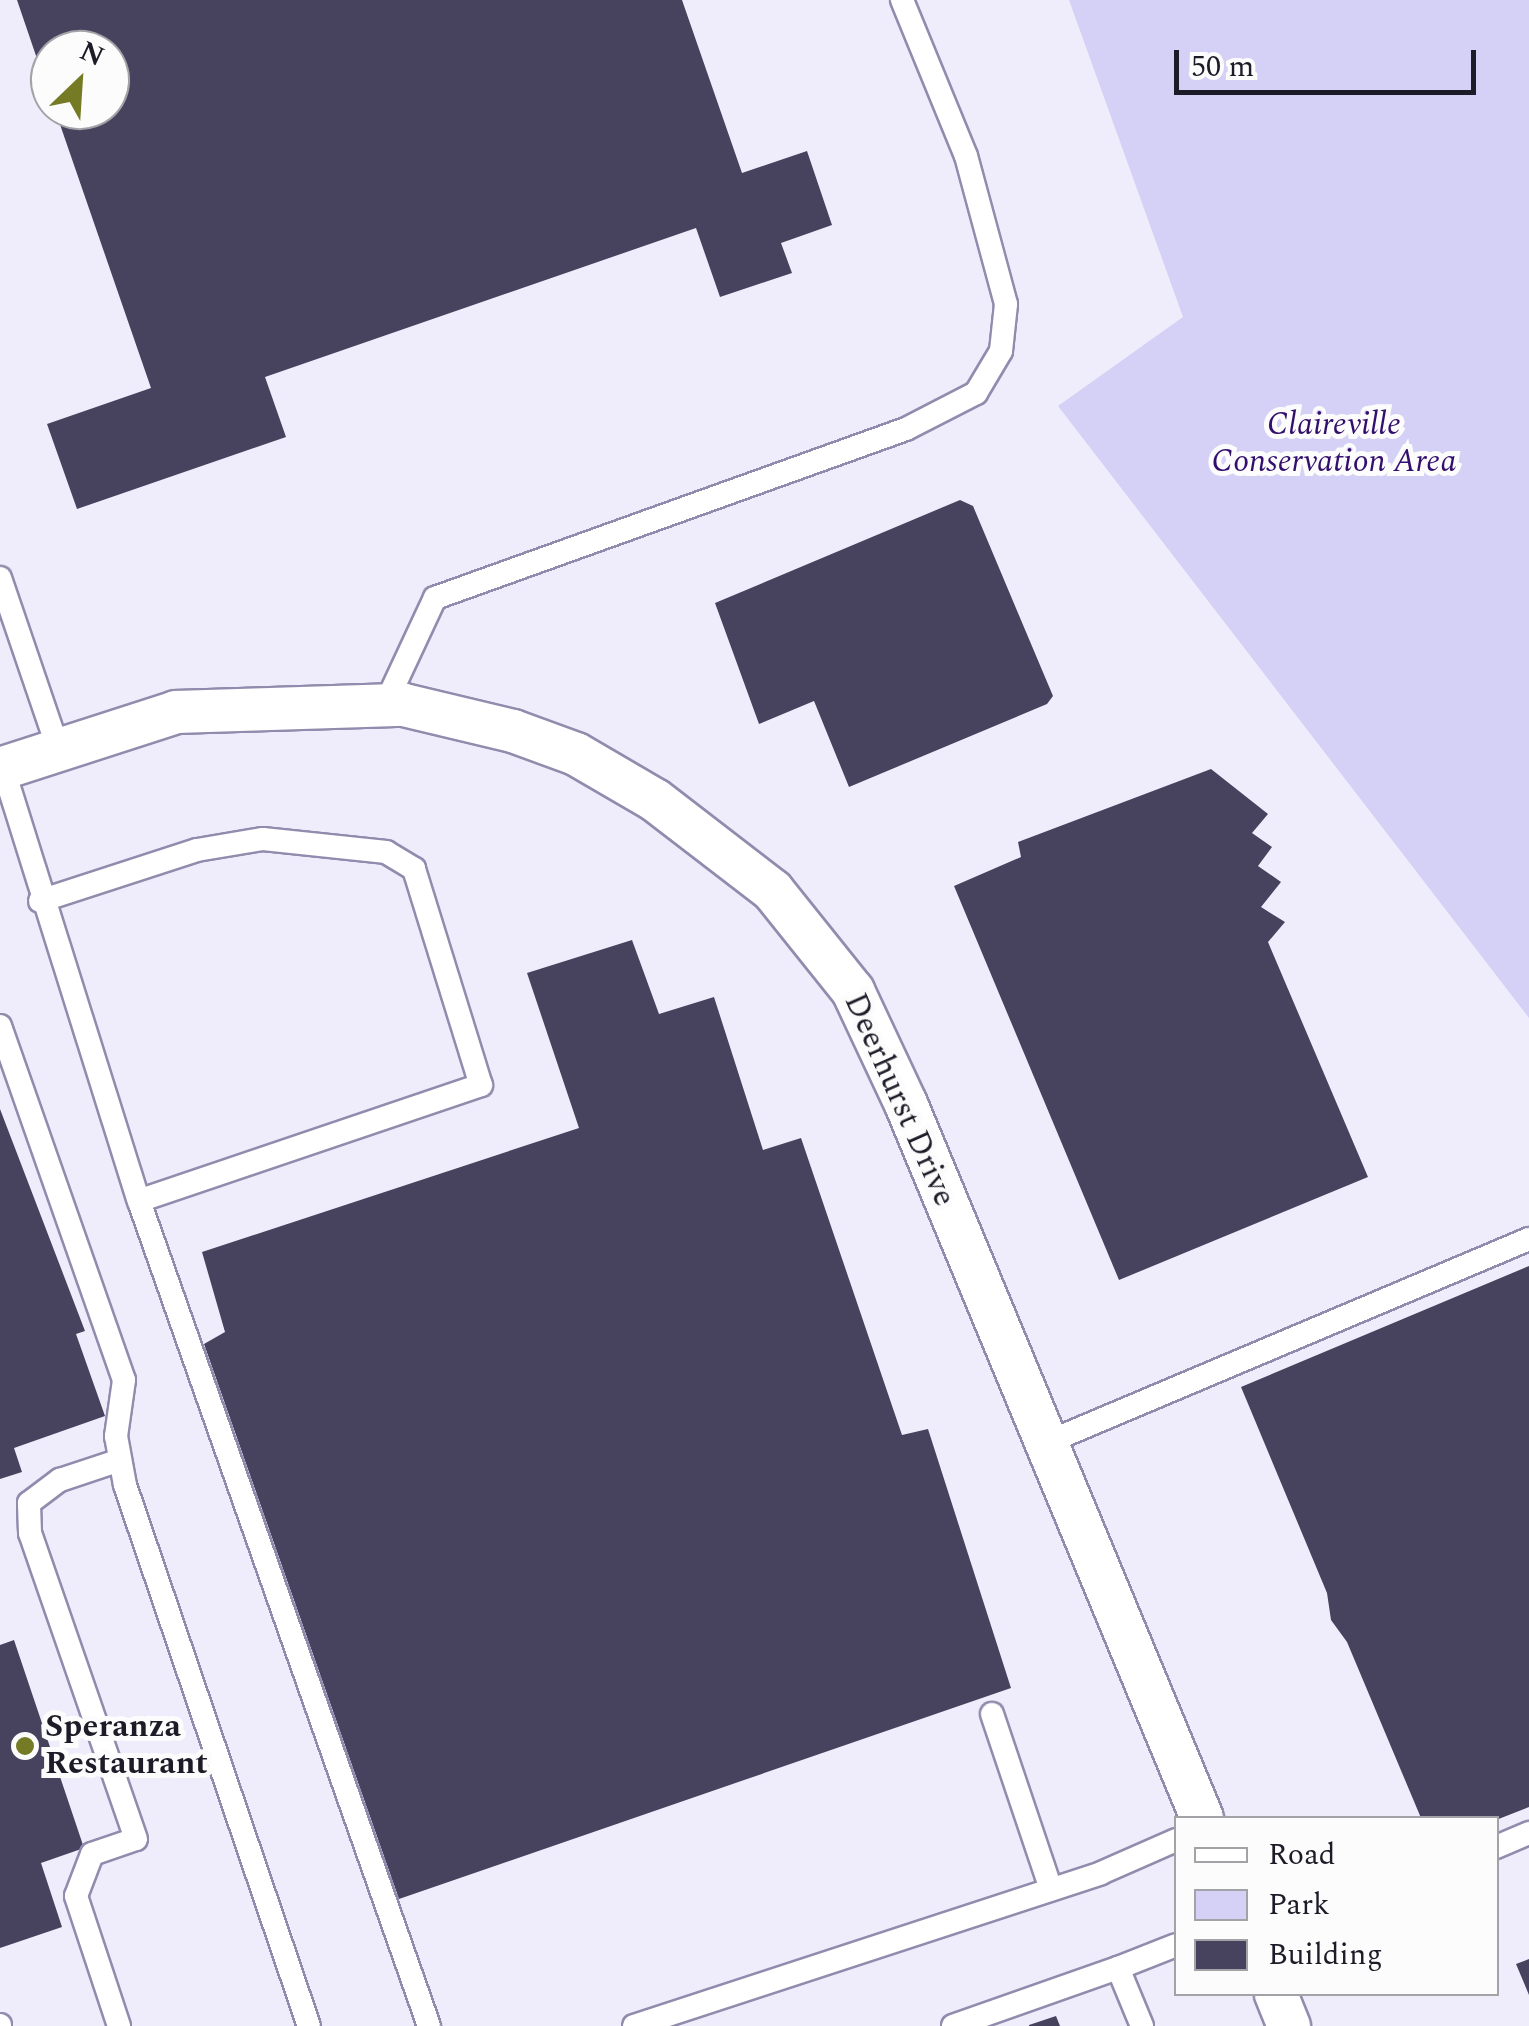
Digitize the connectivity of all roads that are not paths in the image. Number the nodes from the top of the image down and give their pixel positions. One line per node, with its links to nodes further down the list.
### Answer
1 (902, 0): 3 (lane)
2 (0, 578): 4 (lane)
3 (385, 705): 4 (street, Deerhurst Drive); 10 (street, Deerhurst Drive)
4 (58, 748): 5 (street, Deerhurst Drive)
5 (2, 768): 6 (lane)
6 (40, 901): 8 (lane); 8 (lane)
7 (0, 1026): 11 (lane)
8 (138, 1201): 23 (lane)
9 (1529, 1239): 10 (lane)
10 (1046, 1443): 13 (street, Deerhurst Drive)
11 (120, 1460): 21 (lane); 22 (lane)
12 (992, 1714): 17 (lane)
13 (1201, 1816)
14 (1529, 1833): 16 (lane)
15 (1174, 1841): 17 (lane)
16 (1499, 1846)
17 (1051, 1889): 24 (lane)
18 (1174, 1947): 19 (lane)
19 (1118, 1968): 25 (lane); 26 (lane)
20 (1277, 1996): 27 (street)
21 (119, 2026)
22 (309, 2026)
23 (429, 2026)
24 (634, 2026)
25 (953, 2026)
26 (1142, 2026)
27 (1289, 2026)

